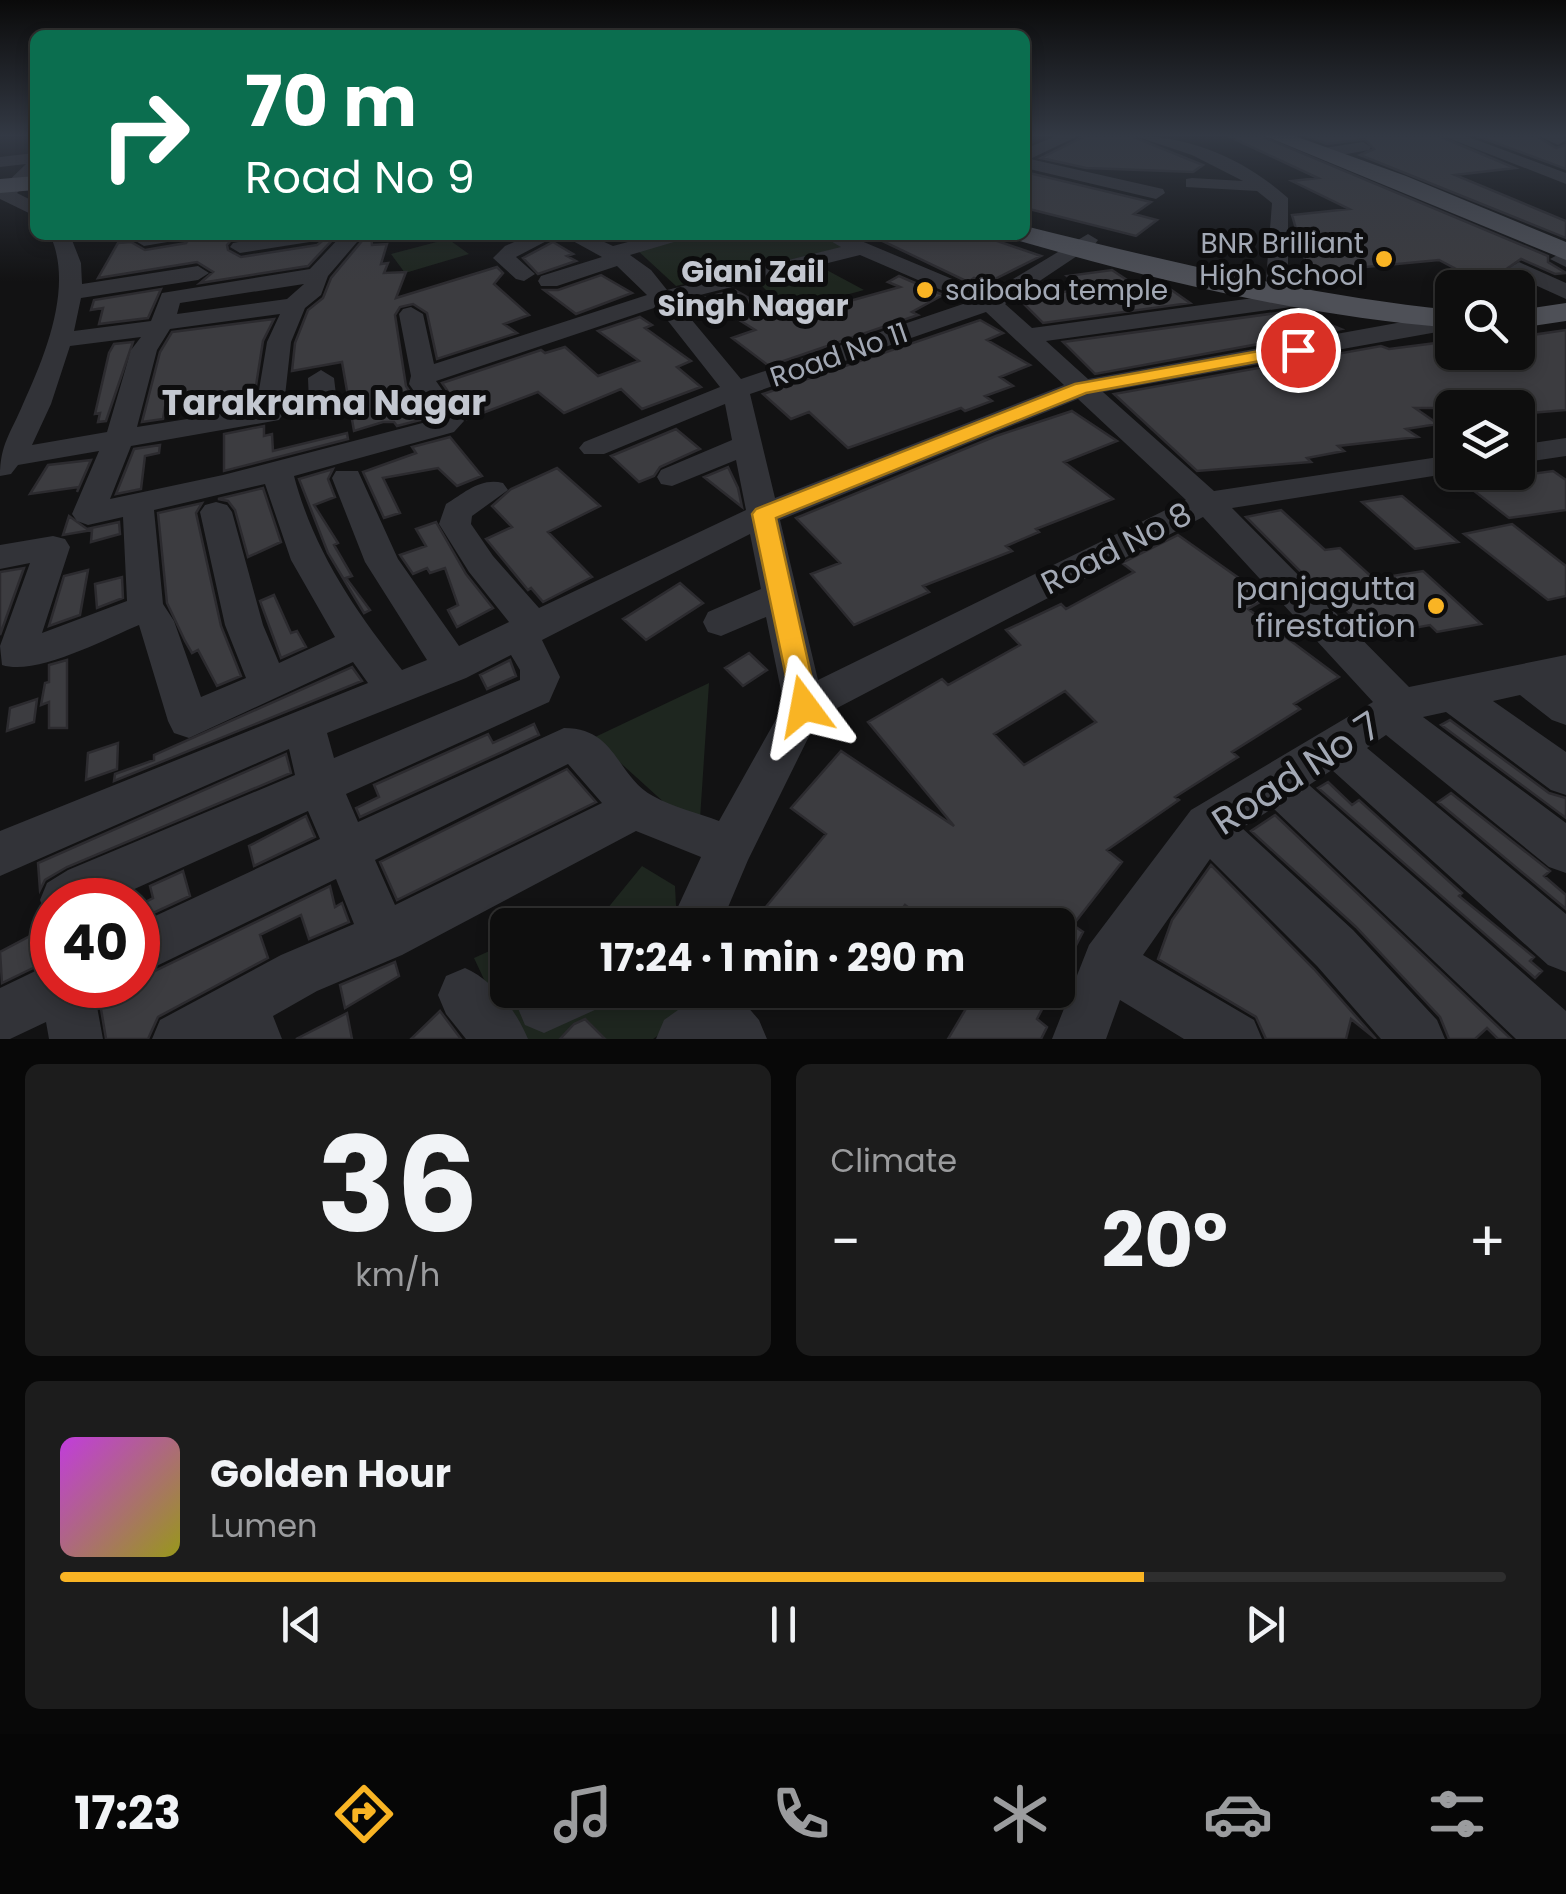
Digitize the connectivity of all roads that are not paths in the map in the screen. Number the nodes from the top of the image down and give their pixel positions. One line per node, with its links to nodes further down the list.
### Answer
1 (1068, 184): 7 (street)
2 (1117, 184): 8 (street)
3 (1219, 184): 6 (street)
4 (1259, 184): 6 (street)
5 (1387, 184): 23 (main road)
6 (1268, 189): 30 (street)
7 (1054, 192)
8 (1156, 193)
9 (1030, 224): 18 (main road)
10 (1030, 235): 18 (main road)
11 (61, 240): 28 (street)
12 (284, 240): 19 (street)
13 (536, 240): 24 (street)
14 (582, 240): 22 (street)
15 (662, 240): 22 (street)
16 (842, 240): 20 (street)
17 (344, 244): 25 (street); 29 (street)
18 (1083, 244): 30 (main road); 32 (street, Road No 11)
19 (240, 247)
20 (862, 248): 31 (street); 32 (street)
21 (215, 251): 28 (street)
22 (616, 256): 27 (street); 31 (street)
23 (1563, 273): 26 (main road)
24 (524, 274)
25 (317, 275): 29 (street); 33 (street)
26 (1535, 279)
27 (549, 281)
28 (70, 282): 29 (street); 41 (street)
29 (173, 288): 38 (street)
30 (1288, 290): 34 (main road); 40 (street)
31 (661, 298): 42 (street); 44 (street)
32 (990, 303): 40 (street); 44 (street, Road No 11)
33 (294, 305): 38 (street); 45 (street)
34 (1435, 311)
35 (1566, 312): 37 (main road)
36 (411, 314): 42 (street)
37 (1535, 317)
38 (160, 325): 41 (street); 45 (street)
39 (1435, 325): 43 (street)
40 (1028, 336): 43 (street)
41 (58, 340): 50 (street)
42 (424, 376): 52 (street)
43 (1081, 388): 56 (street); 59 (street)
44 (736, 390): 46 (street); 48 (street, Road No 11)
45 (120, 437): 50 (street); 57 (street)
46 (749, 443): 53 (street); 59 (street)
47 (1566, 447): 49 (street)
48 (594, 448)
49 (1535, 452)
50 (6, 462)
51 (1435, 467): 56 (street, Road No 8)
52 (278, 470): 57 (street); 65 (street)
53 (672, 477)
54 (347, 478): 66 (street)
55 (492, 490): 64 (street)
56 (1207, 502): 71 (street, Road No 8); 73 (street)
57 (138, 504): 62 (street)
58 (216, 512): 68 (street)
59 (764, 514): 61 (street); 64 (street)
60 (0, 557): 62 (street)
61 (778, 596): 63 (street); 71 (street)
62 (145, 608): 68 (street)
63 (721, 622)
64 (527, 632): 66 (street); 77 (street)
65 (359, 642): 68 (street); 69 (street)
66 (452, 667): 69 (street)
67 (1546, 674): 70 (street, Road No 7); 72 (street)
68 (269, 684)
69 (394, 688): 74 (street)
70 (1452, 694): 73 (street, Road No 7); 76 (street)
71 (804, 706): 81 (street)
72 (1566, 708)
73 (1395, 709): 75 (street, Road No 7); 83 (street)
74 (304, 724): 77 (street); 84 (street)
75 (1334, 746): 78 (street, Road No 7); 89 (street)
76 (1566, 776)
77 (319, 783): 82 (street); 85 (street)
78 (1276, 783): 80 (street, Road No 7); 101 (street)
79 (634, 809): 81 (street); 82 (street); 87 (street)
80 (1206, 825): 90 (street, Road No 7); 100 (street)
81 (730, 847): 86 (street)
82 (350, 851): 87 (street); 88 (street)
83 (1566, 852)
84 (0, 854)
85 (103, 878)
86 (702, 908)
87 (384, 937): 96 (street)
88 (160, 940)
89 (1566, 948)
90 (1107, 963): 98 (street, Road No 7); 99 (street)
91 (465, 996): 97 (street)
92 (30, 1002): 94 (street)
93 (70, 1008): 95 (street)
94 (0, 1016)
95 (76, 1039)
96 (178, 1039)
97 (501, 1039)
98 (1079, 1039)
99 (1235, 1039)
100 (1418, 1039)
101 (1556, 1039)

